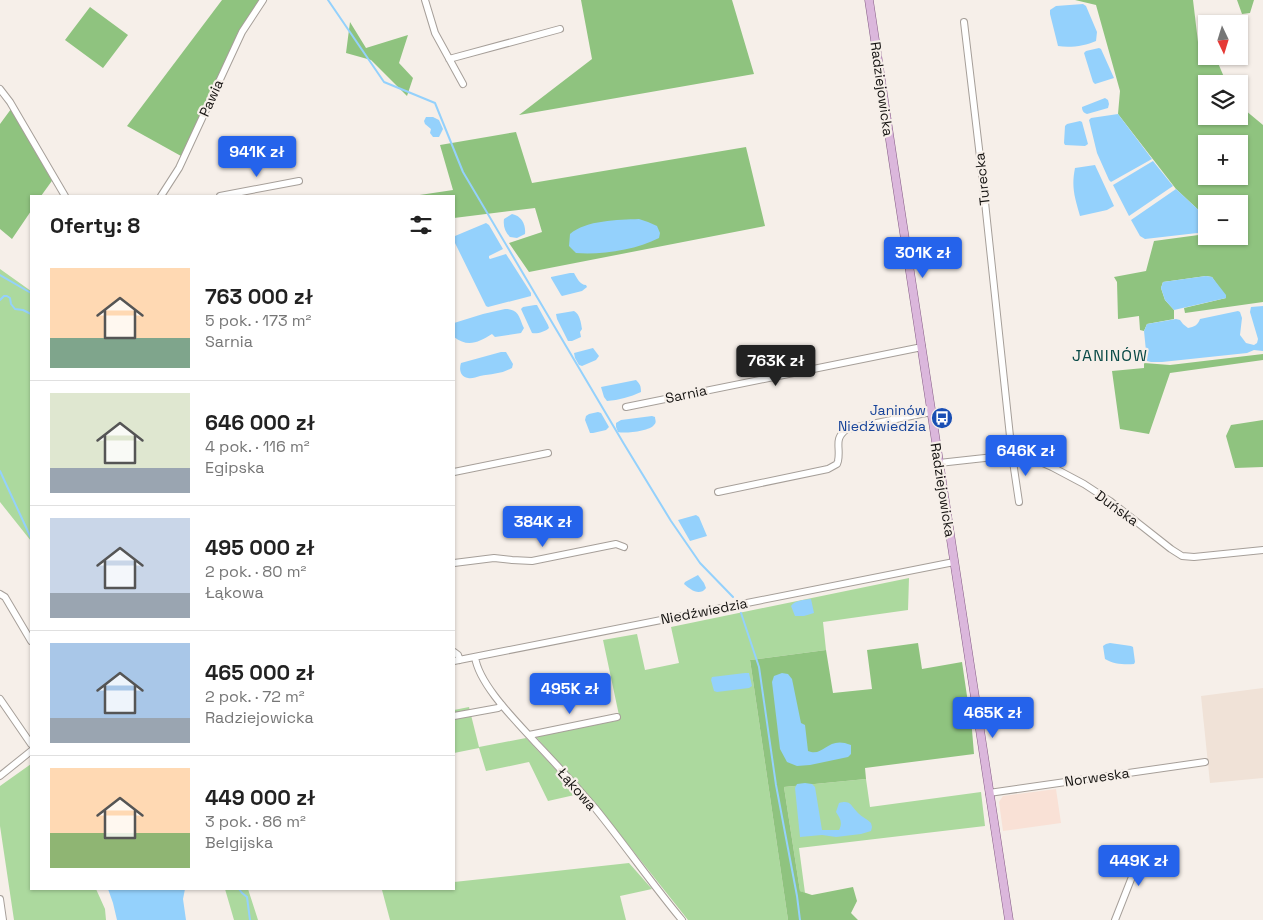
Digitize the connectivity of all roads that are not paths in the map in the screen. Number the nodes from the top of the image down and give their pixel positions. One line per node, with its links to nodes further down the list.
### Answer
1 (263, 0): 11 (street, Pawia)
2 (425, 0): 6 (street)
3 (869, 0): 13 (main road, Radziejowicka)
4 (964, 22): 17 (street, Turecka)
5 (560, 29): 6 (street)
6 (449, 59): 7 (street)
7 (463, 84)
8 (0, 89): 10 (street)
9 (299, 181): 12 (street)
10 (64, 195)
11 (162, 195)
12 (225, 195)
13 (922, 348): 14 (street, Sarnia); 15 (main road, Radziejowicka)
14 (626, 407)
15 (932, 412): 18 (main road, Radziejowicka); 20 (street)
16 (548, 453): 19 (street)
17 (1012, 455): 18 (street, Duńska); 21 (street, Turecka); 23 (street, Duńska)
18 (939, 463): 24 (main road, Radziejowicka)
19 (455, 472)
20 (718, 492)
21 (1019, 502)
22 (624, 547): 25 (street)
23 (1263, 550)
24 (954, 562): 28 (street, Niedźwiedzia); 39 (main road, Radziejowicka)
25 (455, 563)
26 (0, 594): 27 (street)
27 (30, 639)
28 (475, 657): 29 (street, Niedźwiedzia); 31 (street, Łąkowa)
29 (457, 661)
30 (0, 699): 35 (street)
31 (502, 706): 32 (street); 34 (street, Łąkowa)
32 (455, 716)
33 (617, 717): 34 (street)
34 (529, 735): 43 (street, Łąkowa)
35 (30, 743)
36 (30, 751): 38 (street)
37 (1205, 762): 39 (street, Norweska)
38 (0, 776)
39 (990, 793): 44 (main road, Radziejowicka)
40 (1140, 850): 45 (street)
41 (0, 899): 42 (street)
42 (3, 920)
43 (682, 920)
44 (1009, 920)
45 (1115, 920)

